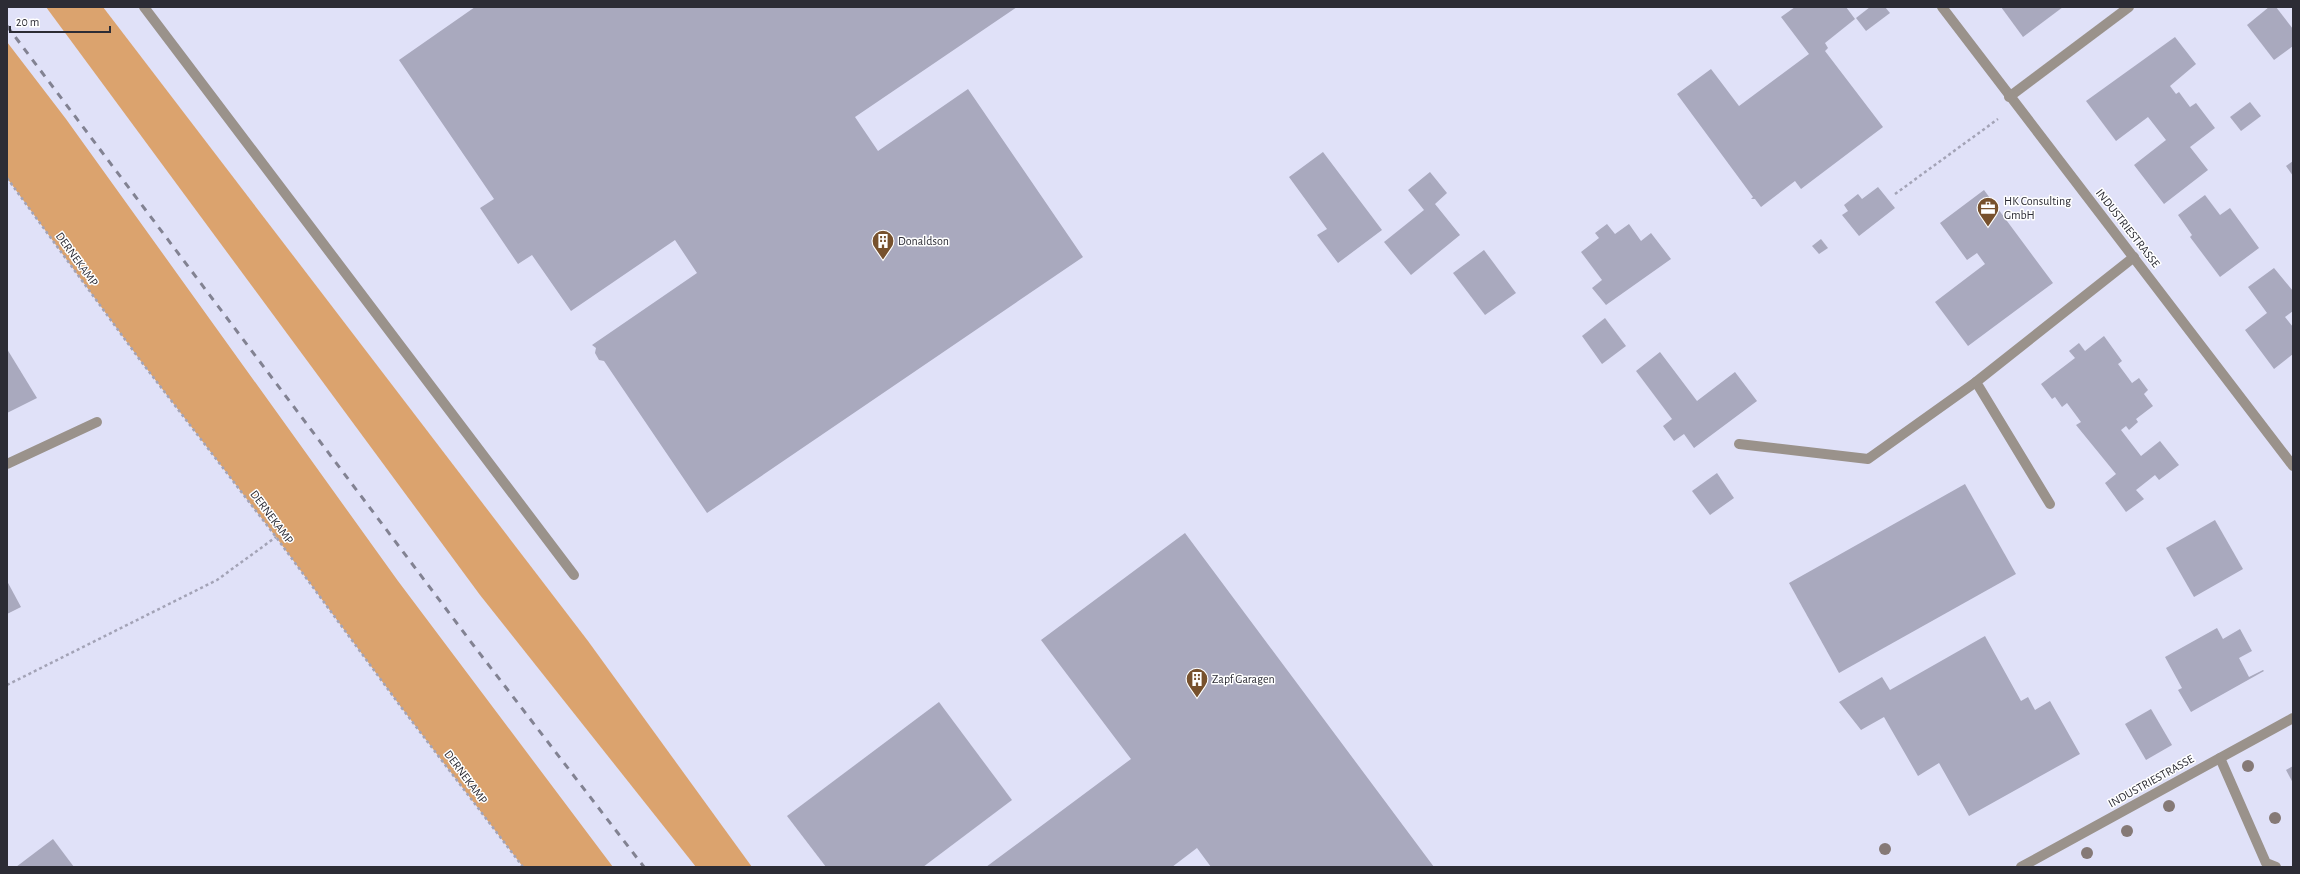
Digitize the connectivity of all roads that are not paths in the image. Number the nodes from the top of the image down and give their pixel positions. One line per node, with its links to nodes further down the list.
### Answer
1 (144, 7): 12 (street)
2 (1942, 7): 4 (street, INDUSTRIESTRASSE)
3 (2130, 7): 4 (street)
4 (2009, 97): 5 (street, INDUSTRIESTRASSE)
5 (2134, 257): 6 (street); 10 (street, INDUSTRIESTRASSE)
6 (1976, 382): 8 (street); 11 (street)
7 (96, 422): 9 (street)
8 (1739, 444)
9 (7, 464)
10 (2293, 466)
11 (2050, 504)
12 (574, 575)
13 (2293, 718): 14 (street, INDUSTRIESTRASSE)
14 (2220, 758): 15 (street, INDUSTRIESTRASSE); 16 (street)
15 (2021, 867)
16 (2276, 867)

